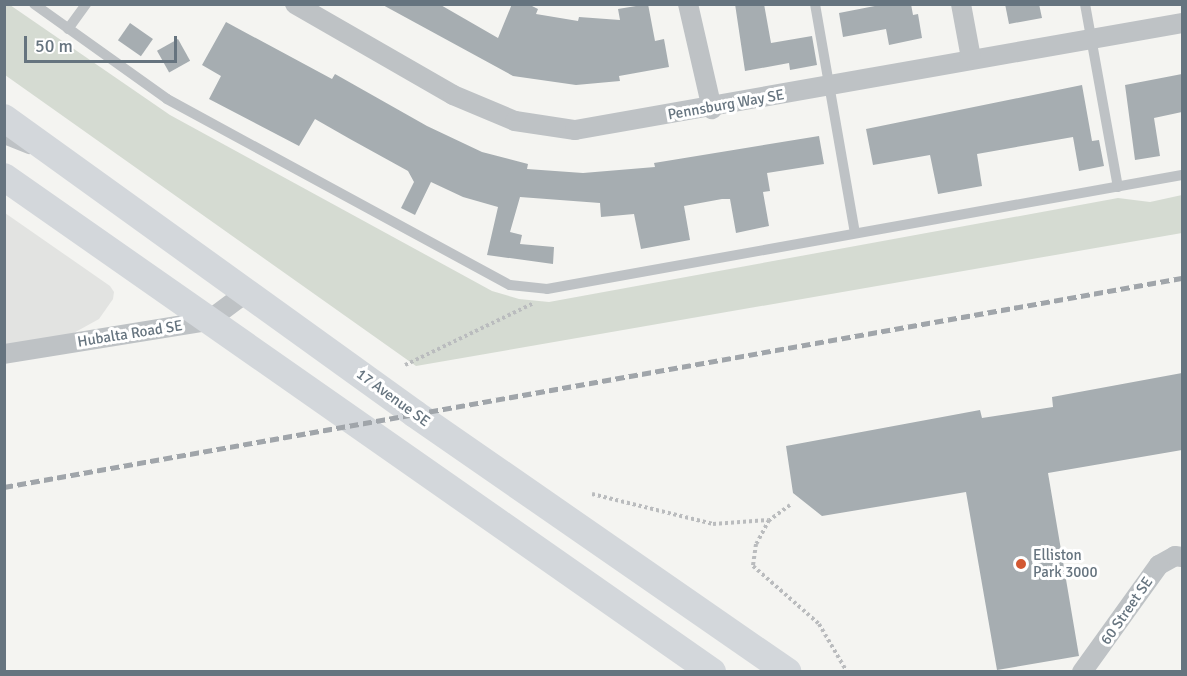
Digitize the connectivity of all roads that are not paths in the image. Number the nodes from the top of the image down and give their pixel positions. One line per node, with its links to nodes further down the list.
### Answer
1 (34, 4): 9 (lane)
2 (86, 4): 9 (lane)
3 (295, 4): 13 (street, Pennsburg Way SE)
4 (688, 4): 13 (street)
5 (815, 4): 12 (lane)
6 (961, 4): 11 (street)
7 (1085, 4): 10 (lane)
8 (1182, 22): 10 (street, Pennsburg Way SE)
9 (68, 29): 20 (lane)
10 (1091, 39): 11 (street, Pennsburg Way SE); 19 (lane)
11 (970, 58): 12 (street, Pennsburg Way SE)
12 (829, 86): 13 (street, Pennsburg Way SE); 20 (lane)
13 (712, 109)
14 (4, 118): 16 (main road, 17 Avenue SE)
15 (4, 139): 16 (lane)
16 (58, 158): 21 (main road, 17 Avenue SE)
17 (1182, 175): 19 (lane)
18 (4, 177): 22 (main road)
19 (1118, 187): 20 (lane)
20 (855, 233)
21 (248, 292): 22 (street, Hubalta Road SE); 26 (main road, 17 Avenue SE)
22 (208, 321): 23 (street, Hubalta Road SE); 25 (main road)
23 (4, 354)
24 (1179, 556): 27 (street, 60 Street SE)
25 (712, 672)
26 (787, 672)
27 (1082, 672)

